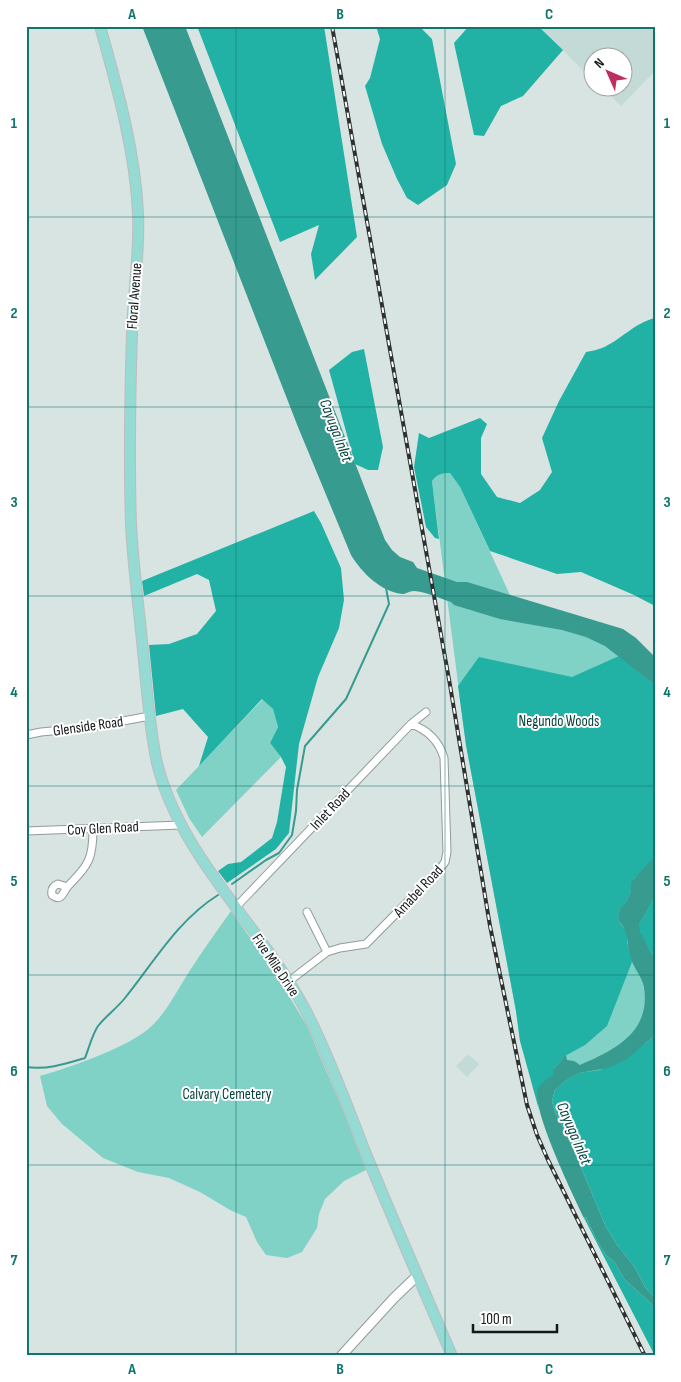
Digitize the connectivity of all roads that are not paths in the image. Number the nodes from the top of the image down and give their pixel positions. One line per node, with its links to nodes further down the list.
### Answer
1 (100, 26): 2 (main road, Floral Avenue)
2 (134, 570): 4 (main road, Five Mile Drive)
3 (426, 712): 5 (street, Inlet Road)
4 (150, 716): 6 (street, Glenside Road); 7 (main road, Five Mile Drive)
5 (411, 724): 11 (street, Inlet Road); 13 (street, Amabel Road)
6 (26, 735)
7 (181, 824): 8 (street, Coy Glen Road); 11 (main road, Five Mile Drive)
8 (93, 828): 9 (street, Coy Glen Road); 10 (street)
9 (26, 831)
10 (67, 887)
11 (236, 907): 14 (main road, Five Mile Drive)
12 (307, 912): 13 (street)
13 (327, 952): 14 (street, Amabel Road)
14 (288, 982): 15 (main road, Five Mile Drive)
15 (417, 1276): 16 (street); 17 (main road, Five Mile Drive)
16 (341, 1356)
17 (452, 1356)

